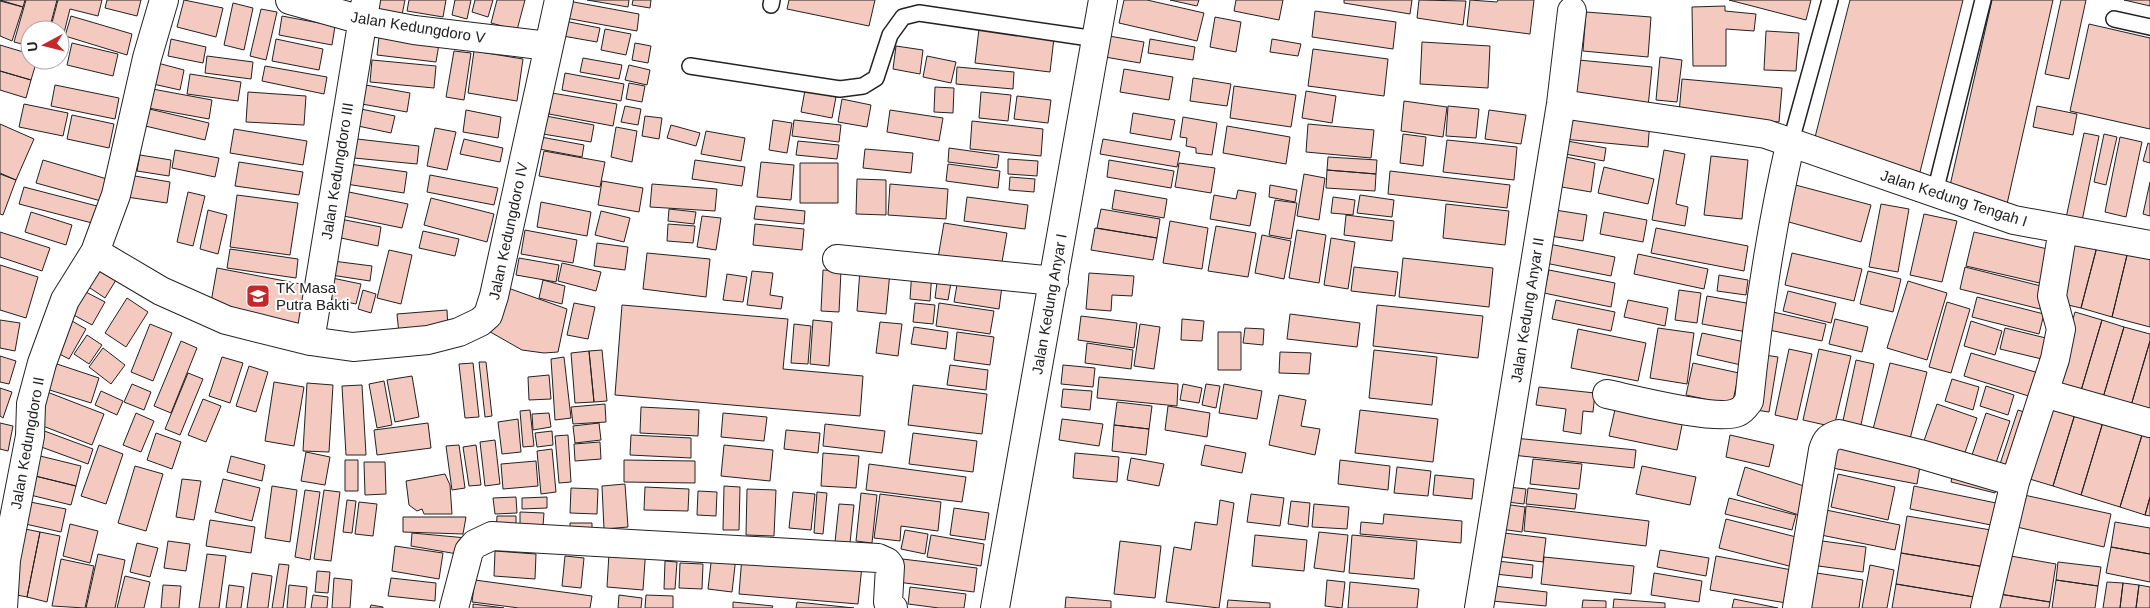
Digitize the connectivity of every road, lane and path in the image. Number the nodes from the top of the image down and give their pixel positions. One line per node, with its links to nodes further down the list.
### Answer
1 (164, 0): 19 (street, Jalan Kedungdoro II)
2 (290, 0): 7 (street, Jalan Kedungdoro V)
3 (559, 0): 12 (street, Jalan Kedungdoro IV)
4 (1103, 0): 11 (street, Jalan Kedung Anyar I)
5 (1830, 0): 15 (lane)
6 (1984, 0): 16 (lane)
7 (364, 10): 12 (street, Jalan Kedungdoro V); 22 (street, Jalan Kedungdoro III)
8 (1572, 11): 14 (street, Jalan Kedung Anyar II)
9 (2114, 19): 10 (lane)
10 (2150, 27)
11 (1096, 39): 13 (lane); 21 (street, Jalan Kedung Anyar I)
12 (548, 46): 22 (street, Jalan Kedungdoro IV)
13 (690, 66)
14 (1561, 104): 15 (street, Jalan Kedung Tengah I); 31 (street, Jalan Kedung Anyar II)
15 (1791, 141): 16 (street, Jalan Kedung Tengah I); 24 (street)
16 (1935, 192): 17 (street, Jalan Kedung Tengah I)
17 (2063, 229): 18 (street, Jalan Kedung Tengah I); 23 (street)
18 (2150, 245)
19 (95, 252): 22 (street, Jalan Kedungdoro IV); 27 (street, Jalan Kedungdoro II)
20 (836, 259): 21 (street)
21 (1054, 281): 30 (street, Jalan Kedung Anyar I)
22 (310, 341)
23 (2044, 393): 25 (street); 26 (street)
24 (1607, 394)
25 (2150, 423)
26 (2015, 482): 32 (street); 33 (street)
27 (10, 607)
28 (454, 608): 29 (street)
29 (893, 608)
30 (995, 608)
31 (1479, 608)
32 (1797, 608)
33 (1985, 608)

